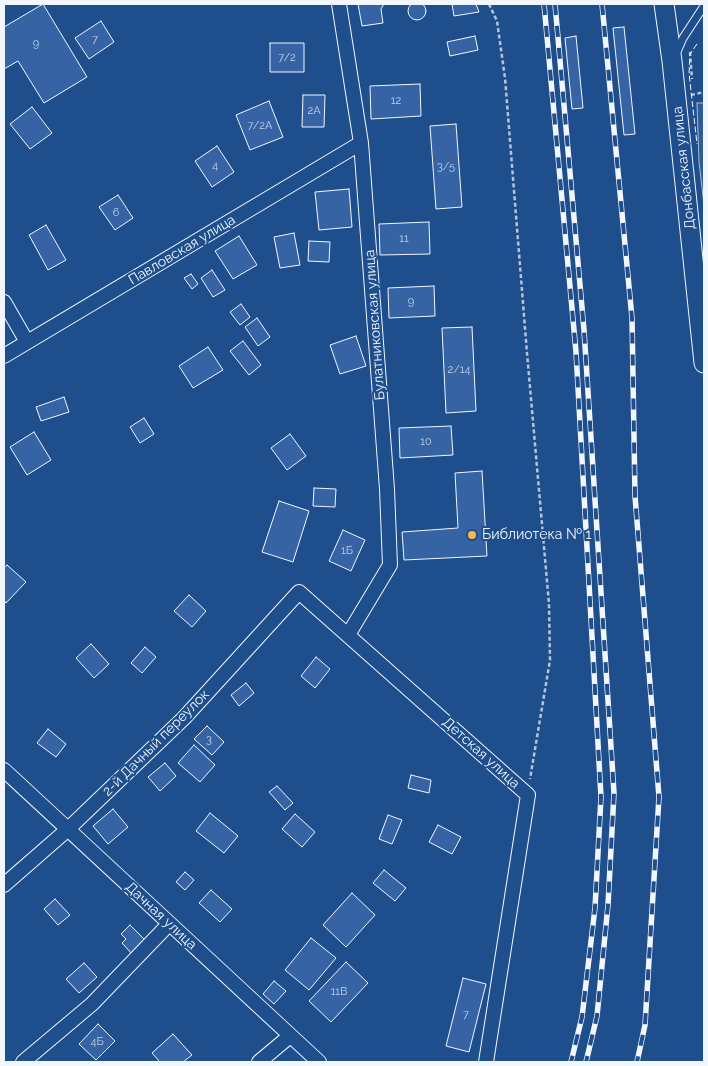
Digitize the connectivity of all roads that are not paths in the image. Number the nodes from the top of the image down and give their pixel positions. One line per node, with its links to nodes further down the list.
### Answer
1 (339, 4): 5 (street, Булатниковская улица)
2 (664, 4): 4 (street, Донбасская улица)
3 (704, 6): 4 (lane)
4 (672, 61): 9 (street, Донбасская улица)
5 (361, 143): 7 (street, Павловская улица); 11 (street, Булатниковская улица)
6 (4, 302): 7 (street)
7 (27, 342): 8 (street, Павловская улица)
8 (4, 356)
9 (704, 363)
10 (298, 592): 11 (street, Детская улица); 13 (street, 2-й Дачный переулок)
11 (348, 635): 20 (street, Детская улица)
12 (4, 770): 13 (street, Дачная улица)
13 (67, 830): 14 (street, 2-й Дачный переулок); 15 (street, Дачная улица)
14 (4, 885)
15 (169, 924): 16 (street, Дачная улица); 17 (street)
16 (290, 1036): 18 (street); 19 (street, Дачная улица)
17 (23, 1062)
18 (260, 1062)
19 (319, 1062)
20 (486, 1062)

